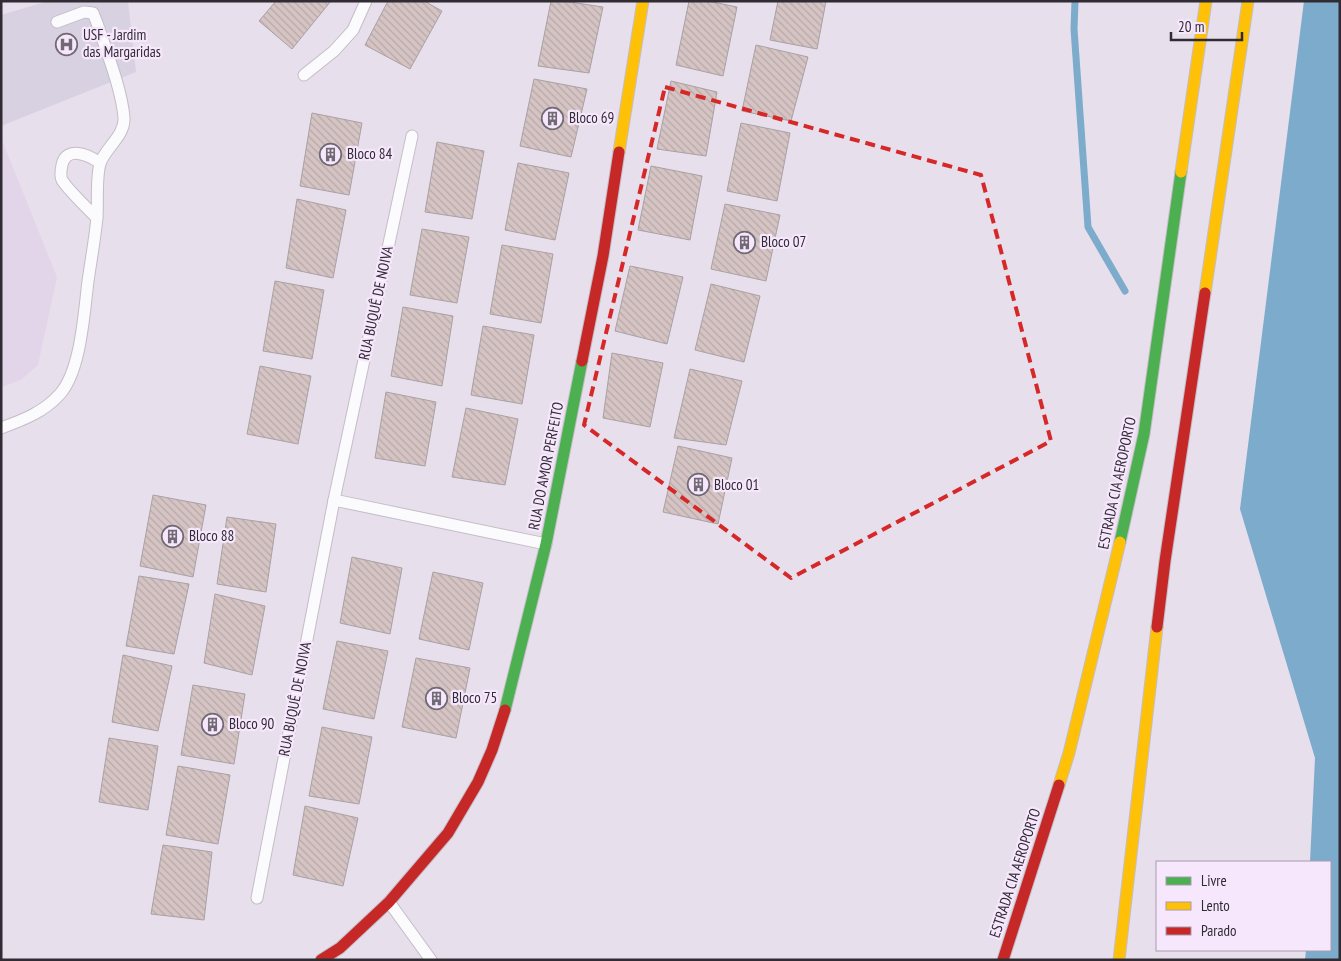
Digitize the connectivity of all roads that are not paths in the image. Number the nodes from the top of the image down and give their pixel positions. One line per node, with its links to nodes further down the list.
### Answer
1 (366, 1): 6 (lane)
2 (642, 1): 12 (main road, RUA DO AMOR PERFEITO)
3 (1206, 1): 17 (main road, ESTRADA CIA AEROPORTO)
4 (1248, 1): 18 (main road)
5 (57, 22): 8 (lane)
6 (304, 76)
7 (412, 136): 11 (lane, RUA BUQUÊ DE NOIVA)
8 (100, 163): 9 (lane); 9 (lane)
9 (97, 218): 10 (lane)
10 (1, 428)
11 (334, 500): 12 (lane); 13 (lane, RUA BUQUÊ DE NOIVA)
12 (546, 544): 14 (main road, RUA DO AMOR PERFEITO)
13 (257, 898)
14 (390, 902): 15 (main road, RUA DO AMOR PERFEITO); 16 (lane)
15 (321, 960)
16 (431, 960)
17 (1004, 960)
18 (1119, 960)

